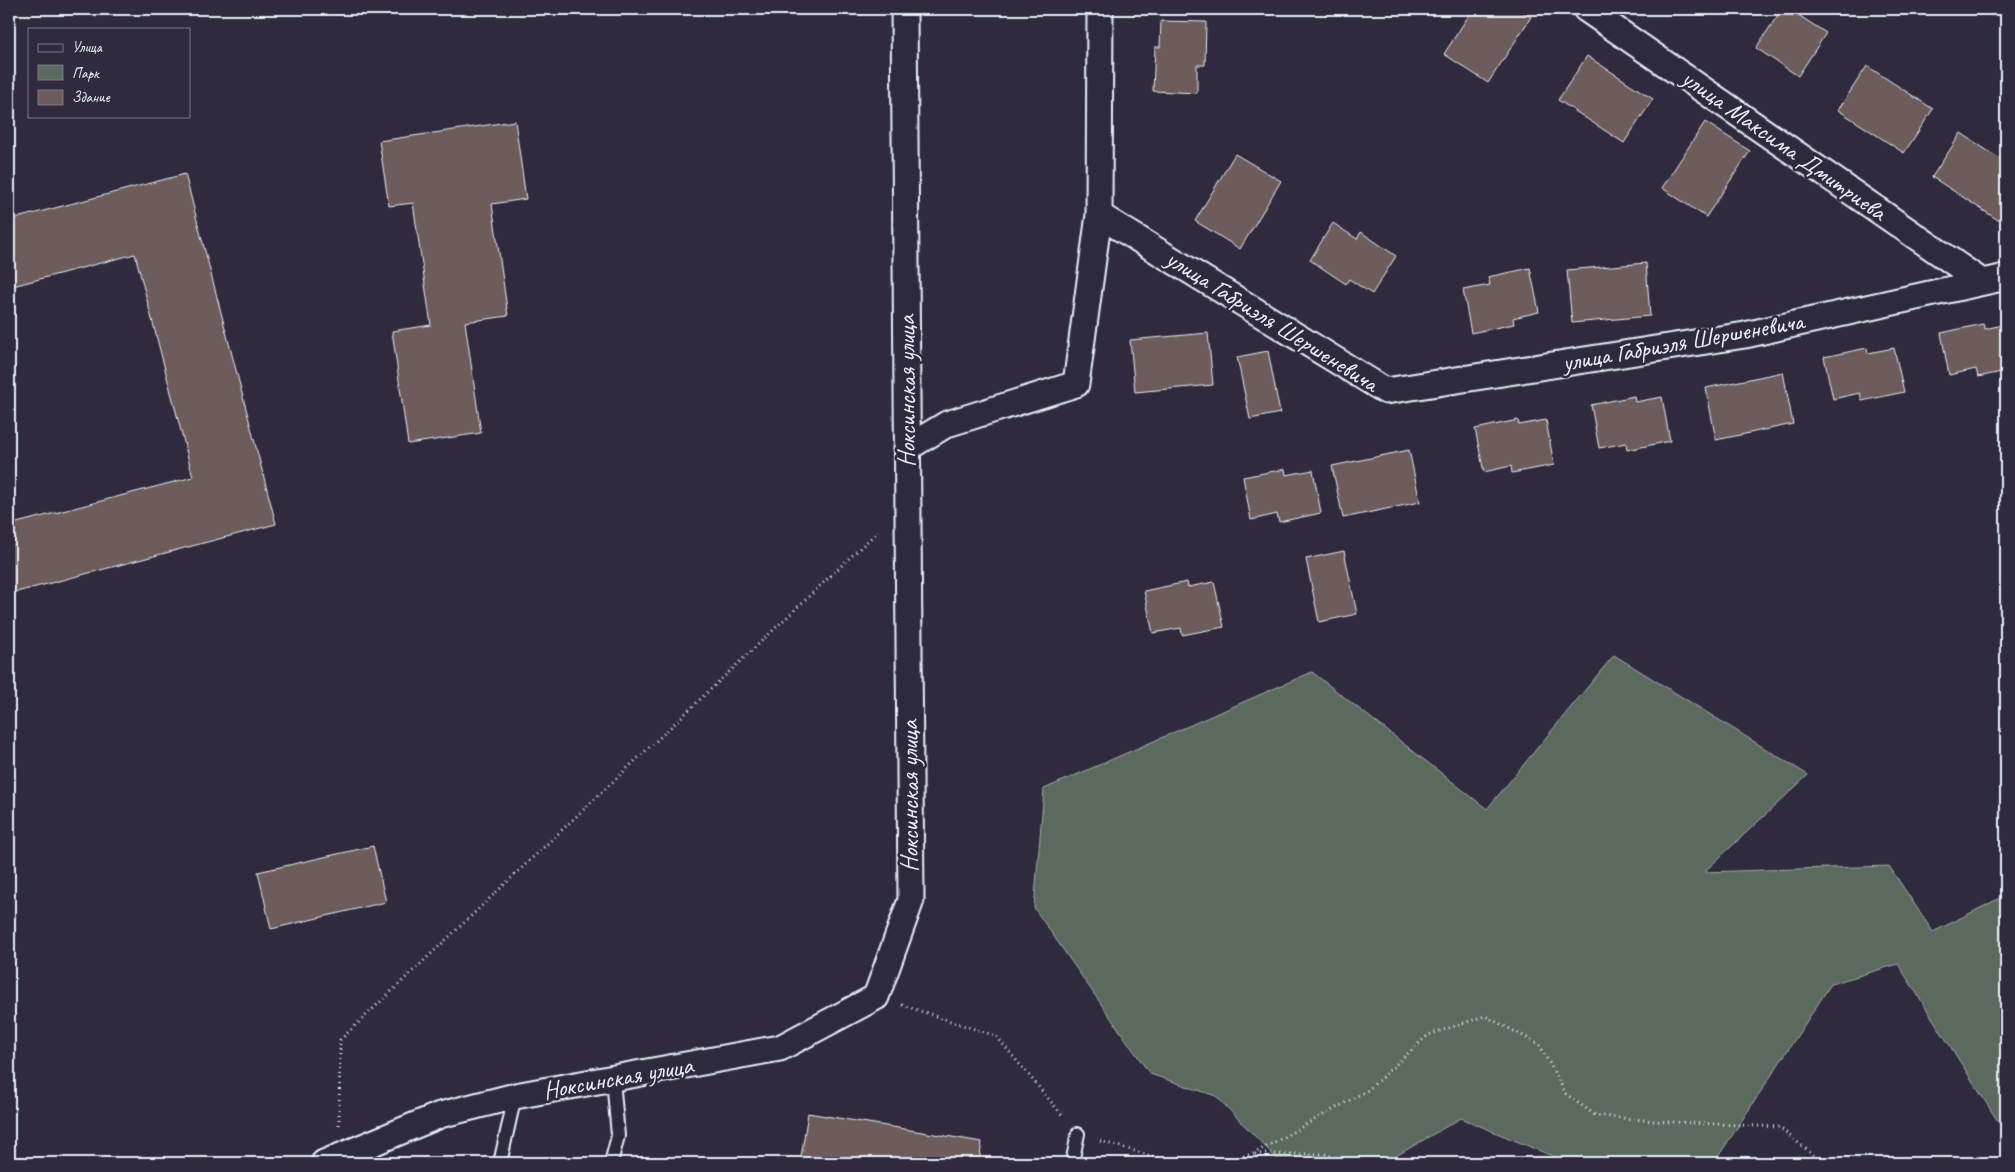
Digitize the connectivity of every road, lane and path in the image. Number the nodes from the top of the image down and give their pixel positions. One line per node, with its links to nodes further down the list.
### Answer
1 (904, 9): 7 (street, Ноксинская улица)
2 (1100, 9): 4 (street)
3 (1586, 9): 6 (street, улица Максима Дмитриева)
4 (1099, 215): 6 (street, улица Габриэля Шершеневича); 7 (street)
5 (2006, 277): 6 (street, улица Габриэля Шершеневича)
6 (1982, 282)
7 (907, 448): 8 (street, Ноксинская улица)
8 (908, 503): 9 (street, Ноксинская улица); 14 (path)
9 (876, 997): 10 (street, Ноксинская улица); 12 (path)
10 (613, 1079): 11 (street, Ноксинская улица); 16 (lane)
11 (515, 1096): 14 (street, Ноксинская улица); 15 (lane)
12 (1078, 1134): 17 (lane); 18 (path)
13 (1253, 1154): 19 (path); 20 (path); 21 (path)
14 (331, 1160)
15 (500, 1163)
16 (611, 1163)
17 (1072, 1163)
18 (1176, 1163)
19 (1214, 1163)
20 (1350, 1163)
21 (1822, 1163)

